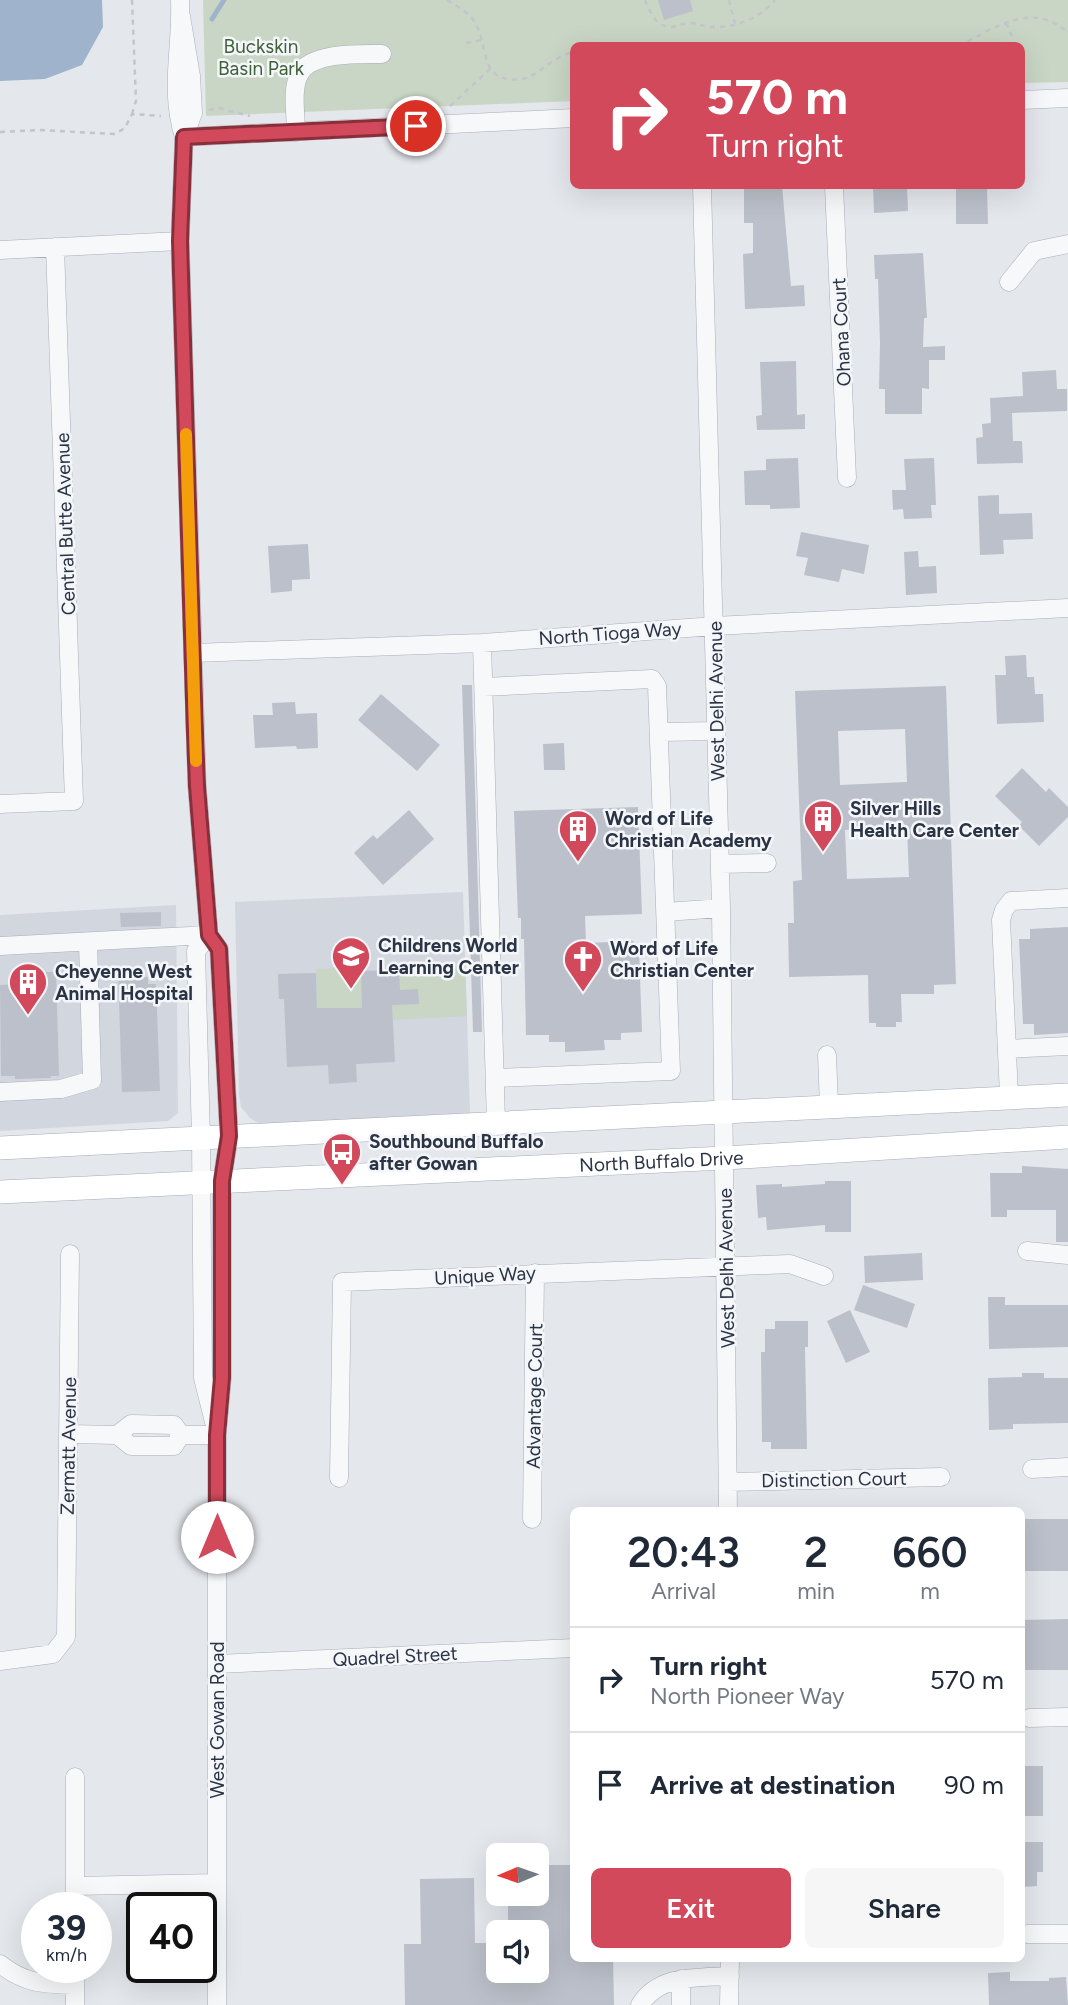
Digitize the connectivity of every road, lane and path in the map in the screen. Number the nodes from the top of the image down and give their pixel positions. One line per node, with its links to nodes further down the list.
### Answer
1 (132, 0): 19 (path)
2 (447, 0): 11 (path)
3 (645, 0): 8 (path)
4 (729, 0): 8 (path)
5 (775, 0): 8 (path)
6 (180, 8): 23 (street, West Gowan Road)
7 (1005, 22): 9 (path); 10 (path); 12 (path)
8 (736, 26)
9 (1068, 33)
10 (1012, 36)
11 (482, 40): 13 (path); 16 (path)
12 (967, 42)
13 (466, 43)
14 (570, 53): 16 (path)
15 (382, 54): 22 (street)
16 (490, 69): 21 (path)
17 (1068, 98): 18 (street)
18 (1025, 100)
19 (132, 114)
20 (570, 118): 21 (street)
21 (440, 125): 22 (street)
22 (296, 132): 23 (street)
23 (184, 137): 26 (street, West Gowan Road)
24 (702, 189): 33 (street, West Delhi Avenue)
25 (834, 189): 31 (street, Ohana Court)
26 (180, 241): 28 (street); 35 (street, West Gowan Road)
27 (1068, 244): 30 (street)
28 (55, 247): 29 (street); 39 (street, Central Butte Avenue)
29 (0, 250)
30 (1009, 282)
31 (847, 478)
32 (1068, 608): 33 (street, North Tioga Way)
33 (715, 626): 34 (street, North Tioga Way); 37 (street, West Delhi Avenue)
34 (482, 643): 35 (street, North Tioga Way); 36 (street)
35 (193, 653): 45 (street, West Gowan Road)
36 (484, 687): 38 (street); 51 (street)
37 (716, 731): 38 (street); 41 (street, West Delhi Avenue)
38 (660, 732): 44 (street)
39 (0, 804)
40 (767, 863): 41 (street)
41 (720, 864): 43 (street, West Delhi Avenue)
42 (1068, 898): 49 (street)
43 (721, 908): 44 (street); 56 (street, West Delhi Avenue)
44 (666, 912): 51 (street)
45 (209, 935): 46 (street); 58 (street, West Gowan Road); 60 (street, West Gowan Road)
46 (88, 942): 47 (street); 52 (street)
47 (0, 946)
48 (1068, 1046): 49 (street)
49 (1007, 1049): 54 (street)
50 (827, 1055): 55 (street)
51 (496, 1078): 57 (street)
52 (0, 1092)
53 (1068, 1095): 54 (main road)
54 (1009, 1096): 55 (main road)
55 (830, 1106): 56 (main road)
56 (725, 1112): 57 (main road); 62 (street, West Delhi Avenue)
57 (496, 1123): 58 (main road)
58 (229, 1136): 60 (main road); 63 (street, West Gowan Road)
59 (1068, 1137): 62 (main road, North Buffalo Drive)
60 (201, 1138): 61 (main road); 63 (street, West Gowan Road)
61 (0, 1147)
62 (725, 1158): 63 (main road, North Buffalo Drive); 68 (street, West Delhi Avenue)
63 (212, 1181): 64 (main road, North Buffalo Drive); 75 (street, West Gowan Road)
64 (0, 1192)
65 (1027, 1251): 67 (street)
66 (70, 1254): 72 (street, Zermatt Avenue)
67 (1068, 1255)
68 (726, 1265): 69 (street, Unique Way); 70 (street, Unique Way); 81 (street, West Delhi Avenue)
69 (535, 1273): 80 (street, Unique Way); 83 (street, Advantage Court)
70 (824, 1276)
71 (139, 1424): 73 (street); 74 (street); 76 (street)
72 (68, 1434): 73 (street); 85 (street, Zermatt Avenue)
73 (117, 1435): 76 (street)
74 (181, 1435): 75 (street); 76 (street)
75 (217, 1435): 86 (street, West Gowan Road)
76 (139, 1446)
77 (1068, 1467): 78 (street)
78 (1032, 1469)
79 (941, 1476): 81 (street, Distinction Court)
80 (339, 1478)
81 (727, 1482): 82 (street, West Delhi Avenue)
82 (727, 1507)
83 (533, 1520)
84 (570, 1648): 86 (street, Quadrel Street)
85 (0, 1661)
86 (217, 1664): 90 (street, West Gowan Road)
87 (1068, 1717): 88 (street)
88 (1029, 1718)
89 (75, 1777): 91 (street)
90 (217, 1884): 91 (street); 101 (street, West Gowan Road)
91 (75, 1886): 92 (street)
92 (75, 1892)
93 (1027, 1934): 94 (street)
94 (1068, 1934)
95 (0, 1964): 97 (street)
96 (730, 1967): 98 (street); 104 (street)
97 (21, 1978)
98 (681, 1979): 102 (street); 103 (street)
99 (75, 1983): 100 (street)
100 (75, 2005)
101 (217, 2005)
102 (640, 2005)
103 (681, 2005)
104 (729, 2005)

